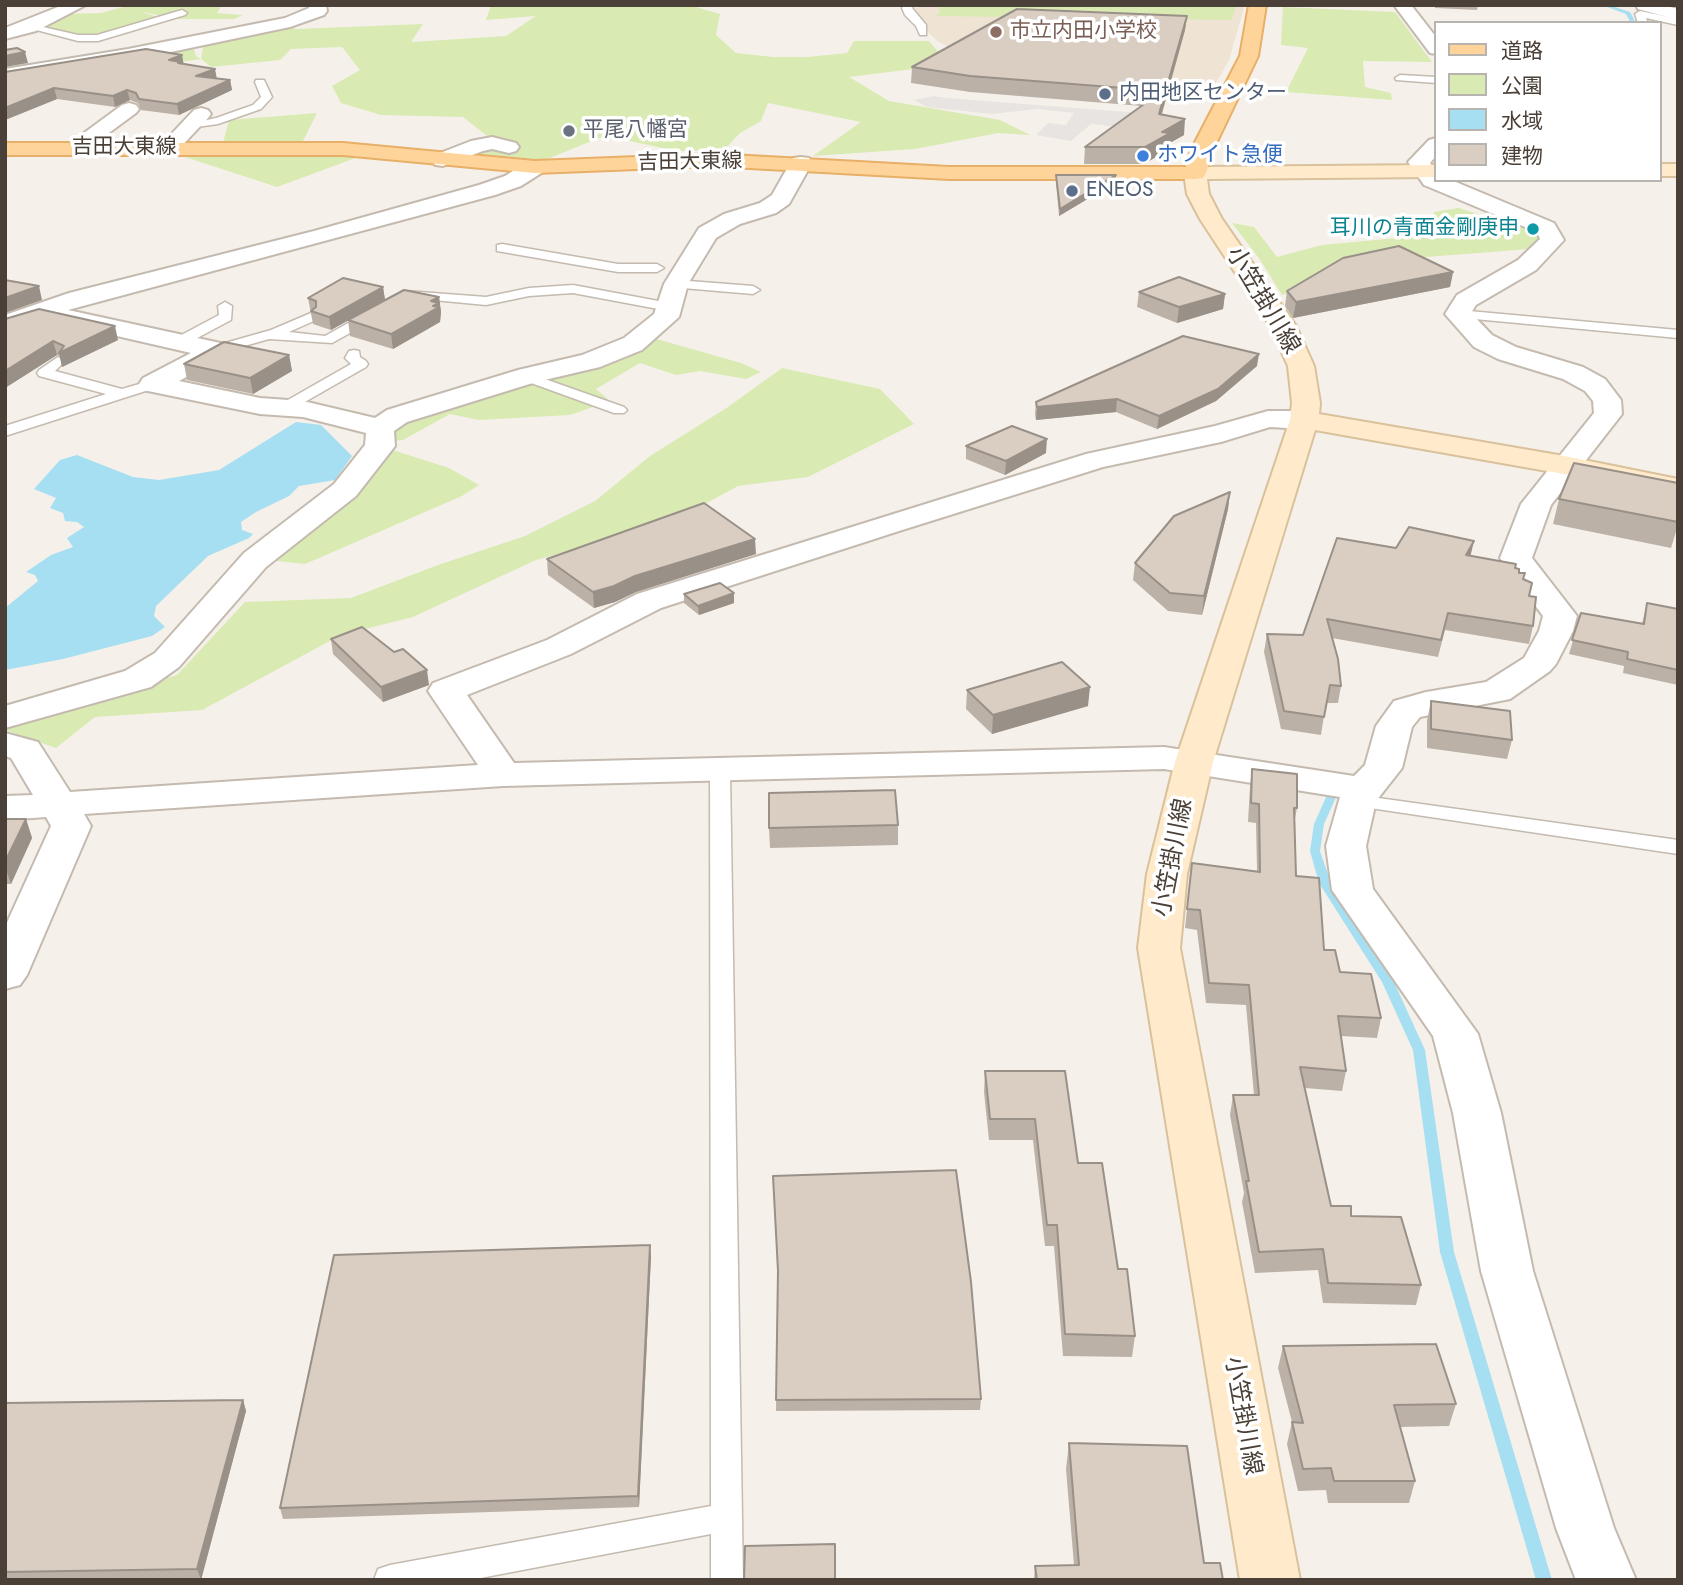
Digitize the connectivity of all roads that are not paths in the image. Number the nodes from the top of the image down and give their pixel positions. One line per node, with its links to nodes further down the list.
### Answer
1 (78, 5): 11 (street)
2 (317, 5): 15 (street)
3 (910, 5): 12 (lane)
4 (1258, 5): 30 (main road)
5 (1402, 5): 14 (street)
6 (1644, 5): 8 (street)
7 (182, 13): 11 (lane)
8 (1678, 15)
9 (1642, 21): 10 (lane)
10 (1678, 22)
11 (30, 27): 13 (street)
12 (923, 33)
13 (5, 34)
14 (1434, 46)
15 (5, 75)
16 (1401, 78): 17 (lane)
17 (1434, 80)
18 (260, 82): 20 (lane)
19 (129, 109): 23 (street)
20 (196, 120): 24 (street)
21 (1434, 146): 29 (street)
22 (509, 147): 26 (street)
23 (76, 148): 24 (main road, 吉田大東線); 25 (main road, 吉田大東線)
24 (169, 148): 26 (main road, 吉田大東線)
25 (5, 149)
26 (443, 160): 28 (main road, 吉田大東線)
27 (801, 163): 28 (main road, 吉田大東線); 30 (main road, 吉田大東線); 34 (street)
28 (535, 167): 37 (street)
29 (1431, 171): 30 (main road)
30 (1195, 173): 52 (main road, 小笠掛川線)
31 (1437, 182): 38 (street)
32 (502, 248): 34 (lane)
33 (636, 257): 34 (lane)
34 (671, 282): 35 (lane); 42 (lane); 47 (street)
35 (753, 289)
36 (225, 306): 43 (lane)
37 (42, 312): 40 (street); 43 (street)
38 (1458, 314): 41 (lane); 55 (street)
39 (311, 317): 42 (lane)
40 (5, 324)
41 (1678, 334)
42 (269, 335): 44 (lane)
43 (179, 342): 44 (street)
44 (216, 350): 48 (street)
45 (354, 354): 50 (lane)
46 (58, 361): 49 (lane)
47 (526, 376): 51 (lane); 53 (street)
48 (153, 384): 49 (lane); 50 (street)
49 (122, 394): 54 (lane)
50 (284, 408): 53 (street)
51 (619, 410)
52 (1304, 420): 55 (main road); 59 (main road, 小笠掛川線); 61 (street)
53 (380, 428): 57 (street)
54 (5, 431)
55 (1564, 465): 56 (main road); 62 (street)
56 (1678, 488)
57 (5, 717)
58 (5, 744): 63 (street)
59 (1194, 762): 60 (street); 62 (street); 70 (main road, 小笠掛川線)
60 (720, 771): 61 (street); 67 (lane)
61 (503, 775): 63 (street)
62 (1360, 795): 65 (lane); 71 (street)
63 (58, 806): 64 (street); 66 (street)
64 (5, 808)
65 (1678, 847)
66 (5, 975)
67 (727, 1517): 68 (lane); 69 (lane)
68 (390, 1580)
69 (727, 1580)
70 (1270, 1580)
71 (1606, 1580)

